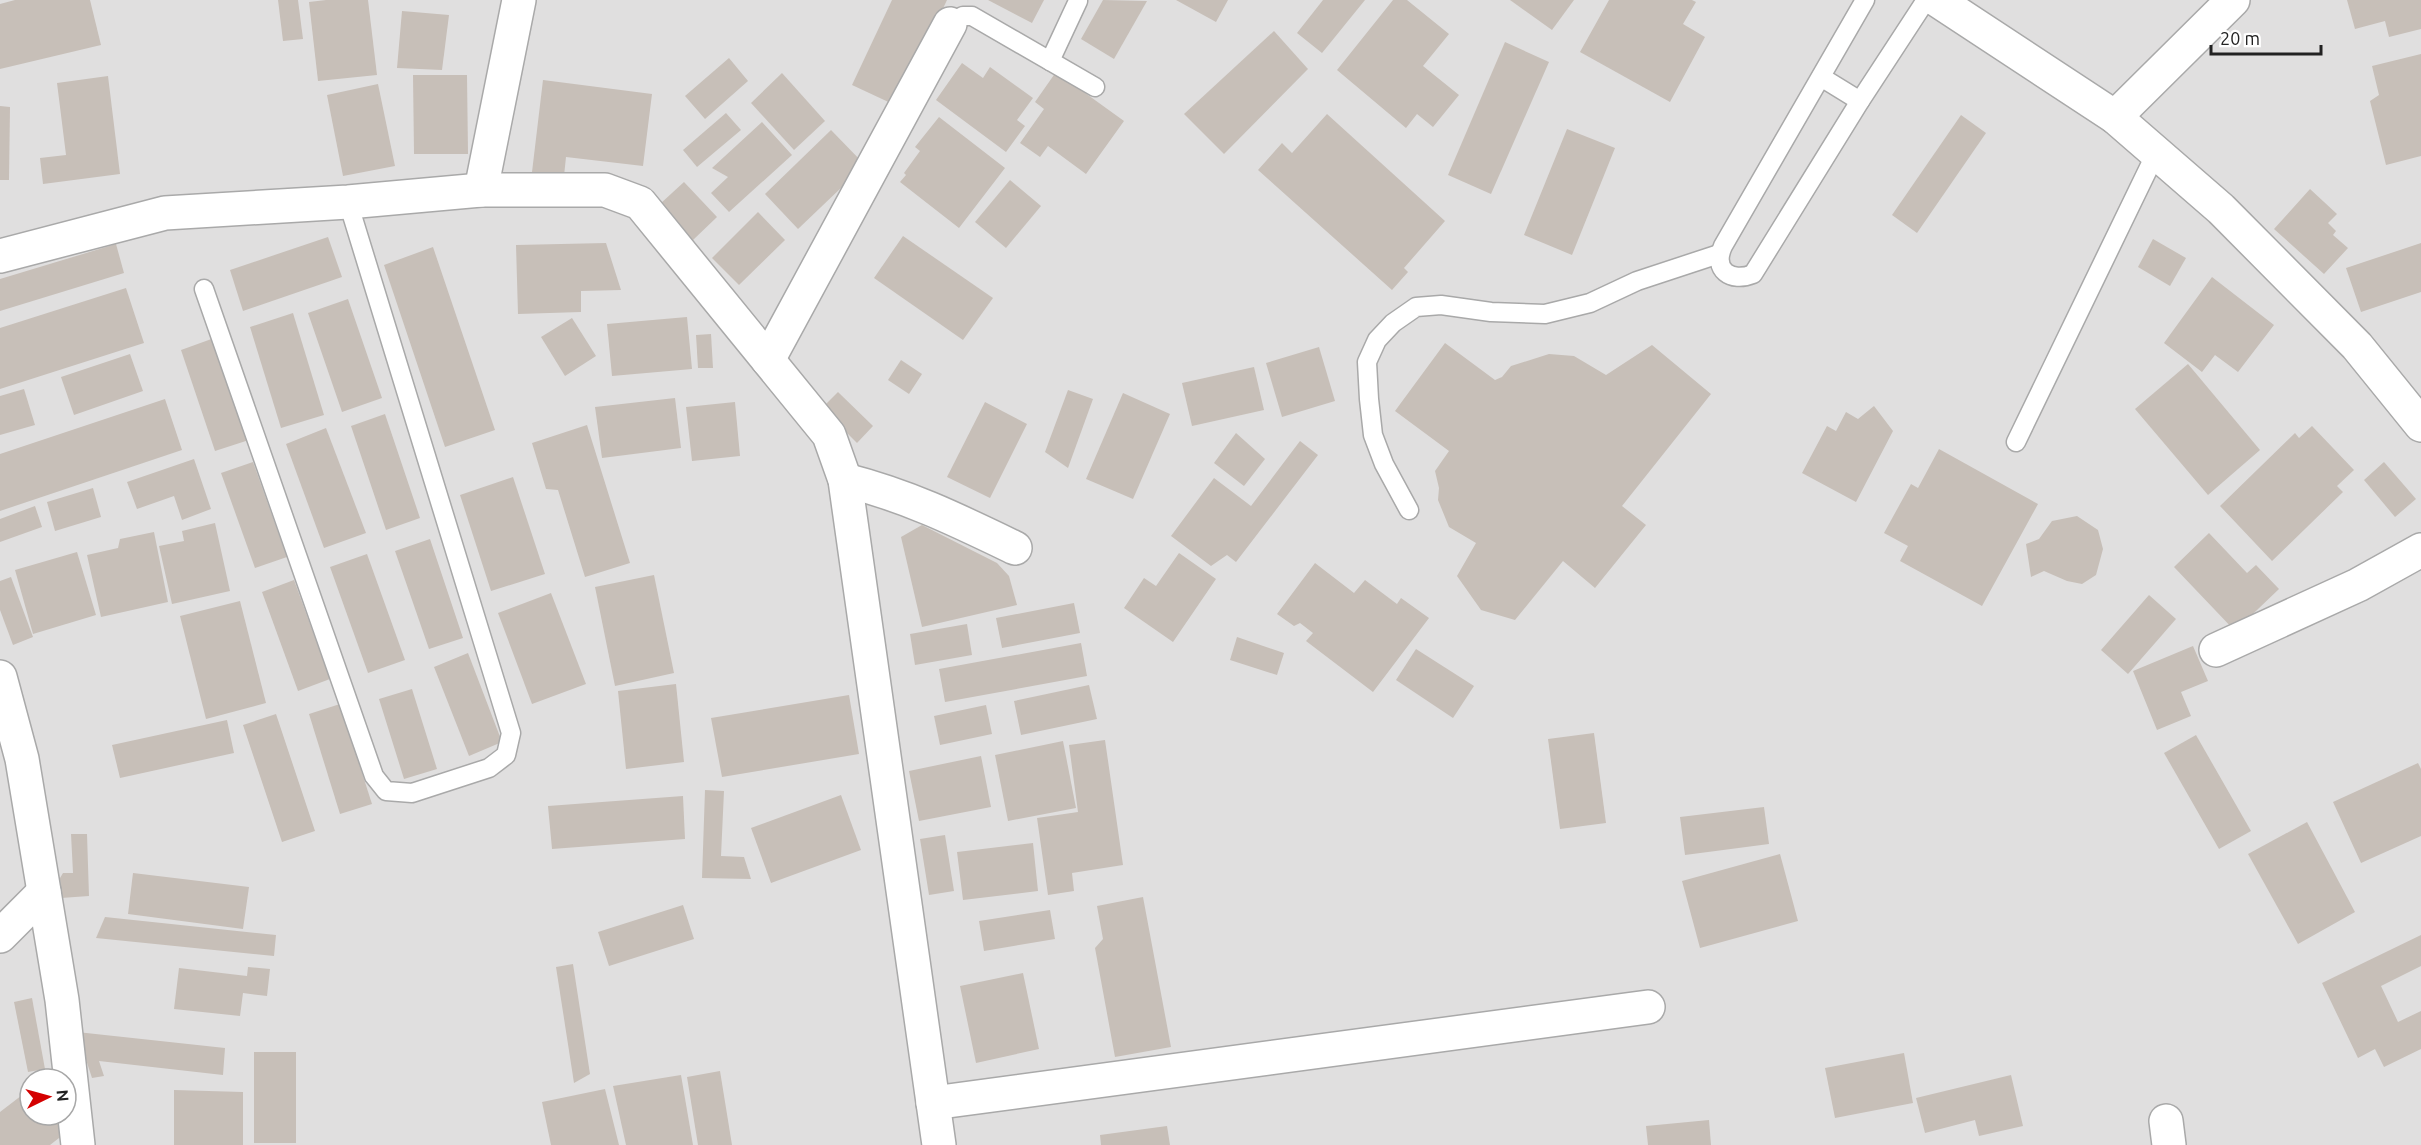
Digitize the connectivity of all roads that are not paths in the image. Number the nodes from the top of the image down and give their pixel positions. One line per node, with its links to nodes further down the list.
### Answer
1 (519, 0): 14 (street)
2 (1078, 0): 8 (lane)
3 (1865, 0): 9 (lane)
4 (1926, 0): 11 (lane)
5 (1937, 0): 12 (street)
6 (2234, 0): 12 (street)
7 (950, 24): 8 (lane); 19 (street)
8 (1050, 61): 10 (lane)
9 (1821, 77): 11 (lane); 16 (lane)
10 (1095, 87)
11 (1860, 101): 16 (lane)
12 (2115, 117): 13 (street)
13 (2156, 153): 20 (street); 21 (lane)
14 (481, 190): 15 (street); 19 (street)
15 (348, 202): 17 (street); 18 (lane)
16 (1719, 254): 23 (lane)
17 (0, 256)
18 (204, 289)
19 (768, 360): 22 (street)
20 (2421, 425)
21 (2016, 442)
22 (845, 480): 24 (street); 31 (street)
23 (1409, 510)
24 (1015, 548)
25 (2421, 550): 26 (street)
26 (2216, 650)
27 (0, 677): 28 (street)
28 (44, 892): 29 (street); 32 (street)
29 (0, 936)
30 (1648, 1006): 31 (street)
31 (933, 1103): 33 (street)
32 (78, 1145)
33 (939, 1145)

